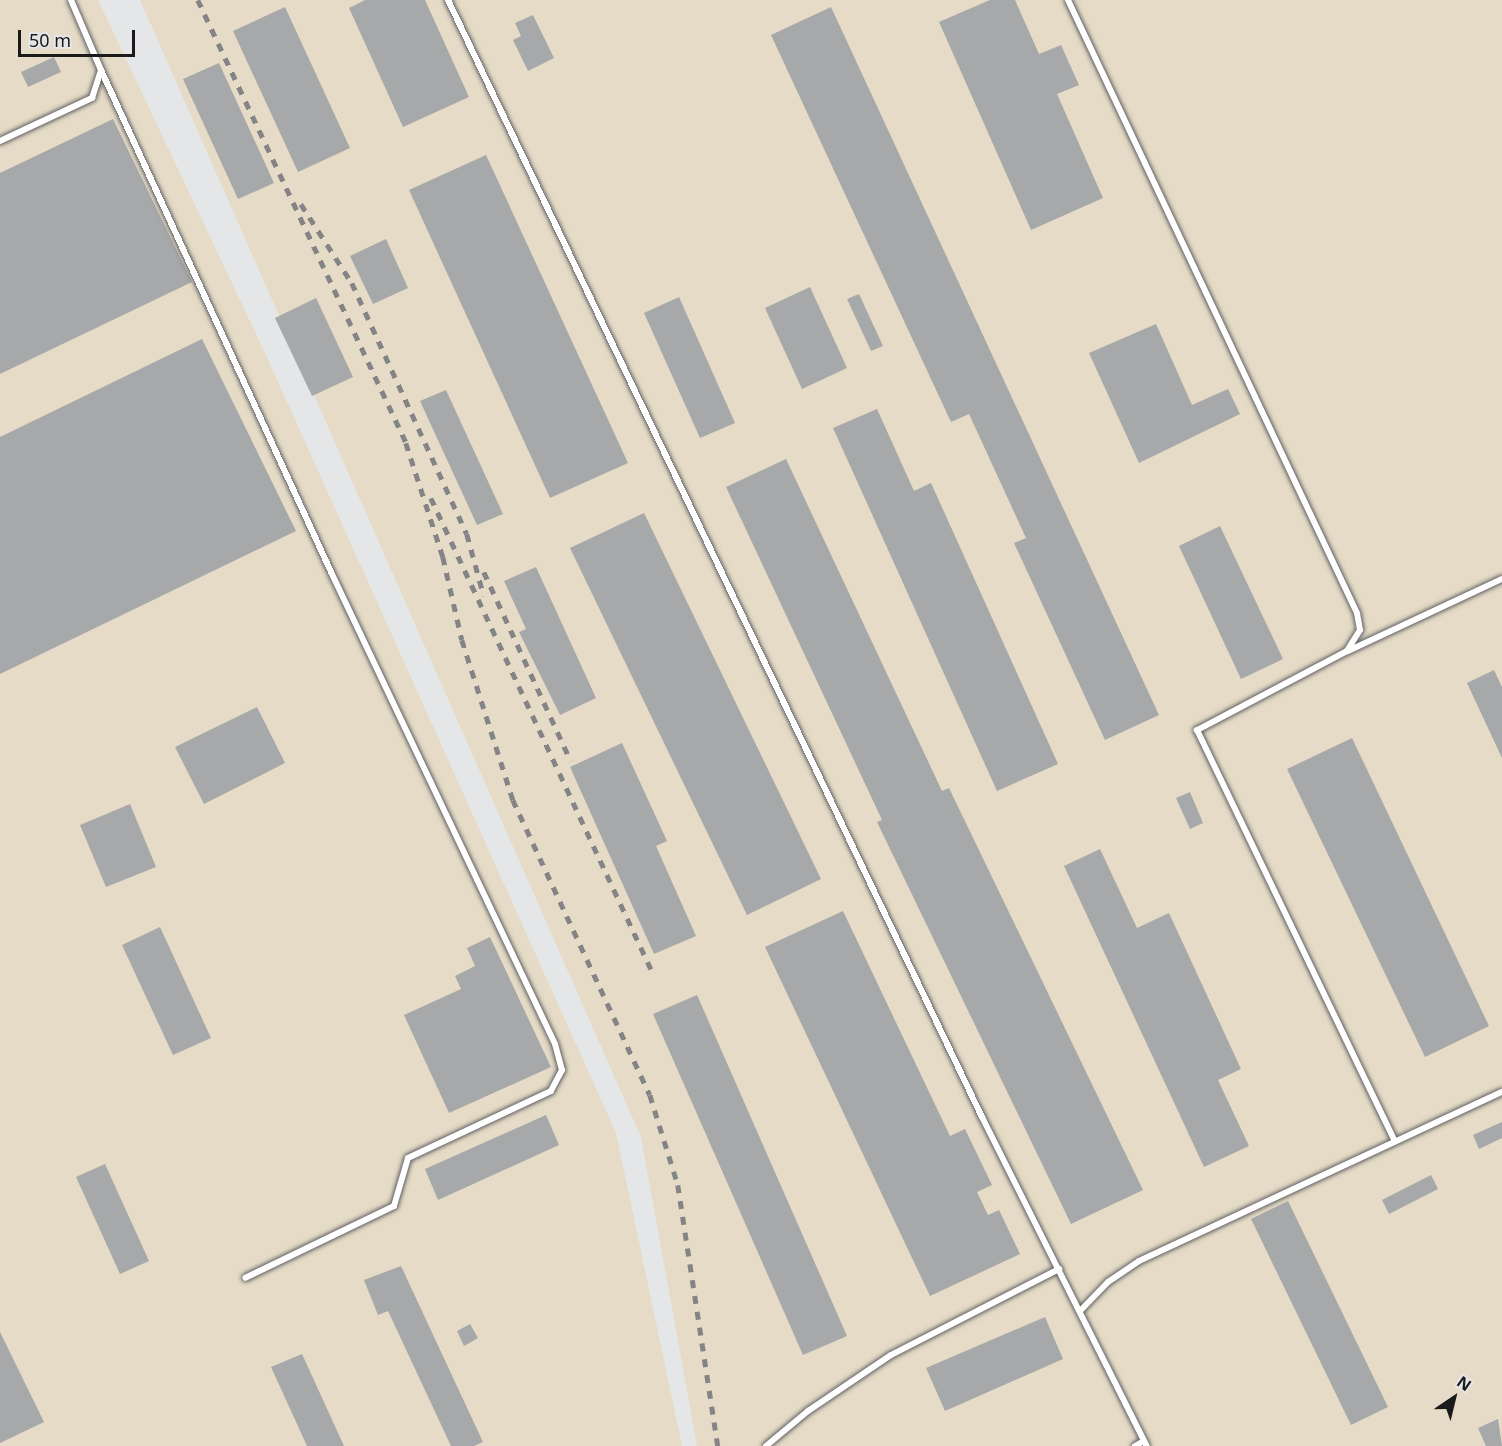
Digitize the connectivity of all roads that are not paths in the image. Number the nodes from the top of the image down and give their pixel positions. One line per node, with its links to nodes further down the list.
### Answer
1 (71, 0): 4 (lane)
2 (448, 0): 10 (lane)
3 (1068, 0): 7 (lane)
4 (101, 70): 5 (lane); 11 (lane)
5 (0, 141)
6 (1502, 579): 7 (lane)
7 (1347, 651): 9 (lane)
8 (1502, 1092): 9 (lane)
9 (1394, 1140): 12 (lane)
10 (1059, 1269): 12 (lane); 14 (lane)
11 (245, 1278)
12 (1080, 1311): 13 (lane)
13 (1146, 1444): 15 (lane)
14 (766, 1446)
15 (1134, 1446)

